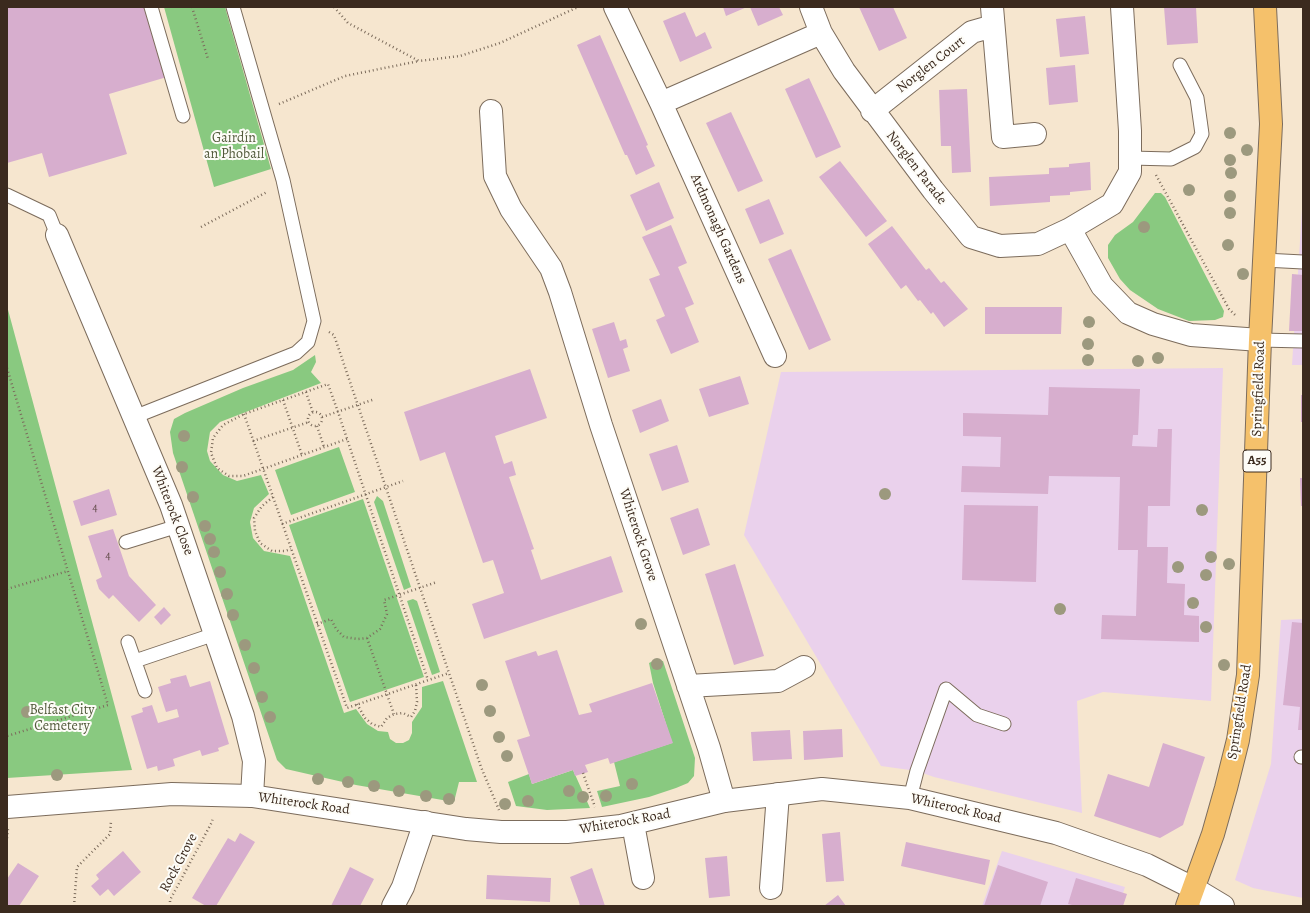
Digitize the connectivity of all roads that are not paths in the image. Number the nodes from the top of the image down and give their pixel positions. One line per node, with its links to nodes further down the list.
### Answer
1 (151, 7): 13 (lane)
2 (233, 7): 24 (lane)
3 (615, 7): 10 (street, Ardmonagh Gardens)
4 (810, 7): 8 (street, Norglen Parade)
5 (1122, 7): 15 (street, Norglen Parade)
6 (1265, 7): 19 (highway, Springfield Road / A55)
7 (993, 16): 12 (street, Norglen Court); 14 (street, Norglen Court)
8 (821, 33): 10 (street); 12 (street, Norglen Parade)
9 (1180, 65): 15 (lane)
10 (661, 103): 23 (street, Ardmonagh Gardens)
11 (490, 111): 31 (street, Whiterock Grove)
12 (872, 111): 17 (street, Norglen Parade)
13 (184, 116)
14 (1035, 134)
15 (1130, 165): 17 (street, Norglen Parade)
16 (7, 195): 18 (lane)
17 (1070, 229): 21 (street)
18 (57, 235): 24 (street, Whiterock Close)
19 (1264, 260): 20 (lane); 21 (highway, Springfield Road / A55)
20 (1303, 262)
21 (1260, 340): 22 (lane); 43 (highway, Springfield Road / A55)
22 (1303, 341)
23 (775, 356)
24 (134, 417): 25 (street, Whiterock Close)
25 (178, 526): 26 (lane); 27 (street, Whiterock Close)
26 (126, 542)
27 (216, 634): 29 (lane); 35 (street, Whiterock Close)
28 (128, 642): 29 (lane)
29 (135, 661): 32 (lane)
30 (804, 667): 31 (street)
31 (688, 686): 37 (street, Whiterock Grove)
32 (146, 691)
33 (1004, 724): 36 (lane)
34 (778, 794): 36 (street, Whiterock Road); 37 (street, Whiterock Road); 42 (street)
35 (252, 796): 38 (street, Whiterock Road); 39 (street, Whiterock Road)
36 (910, 798): 43 (street, Whiterock Road)
37 (724, 801): 40 (street, Whiterock Road)
38 (7, 807)
39 (425, 822): 40 (street, Whiterock Road); 44 (street)
40 (633, 824): 41 (street)
41 (643, 878)
42 (771, 888)
43 (1190, 897): 45 (street, Whiterock Road)
44 (393, 906)
45 (1223, 906)

